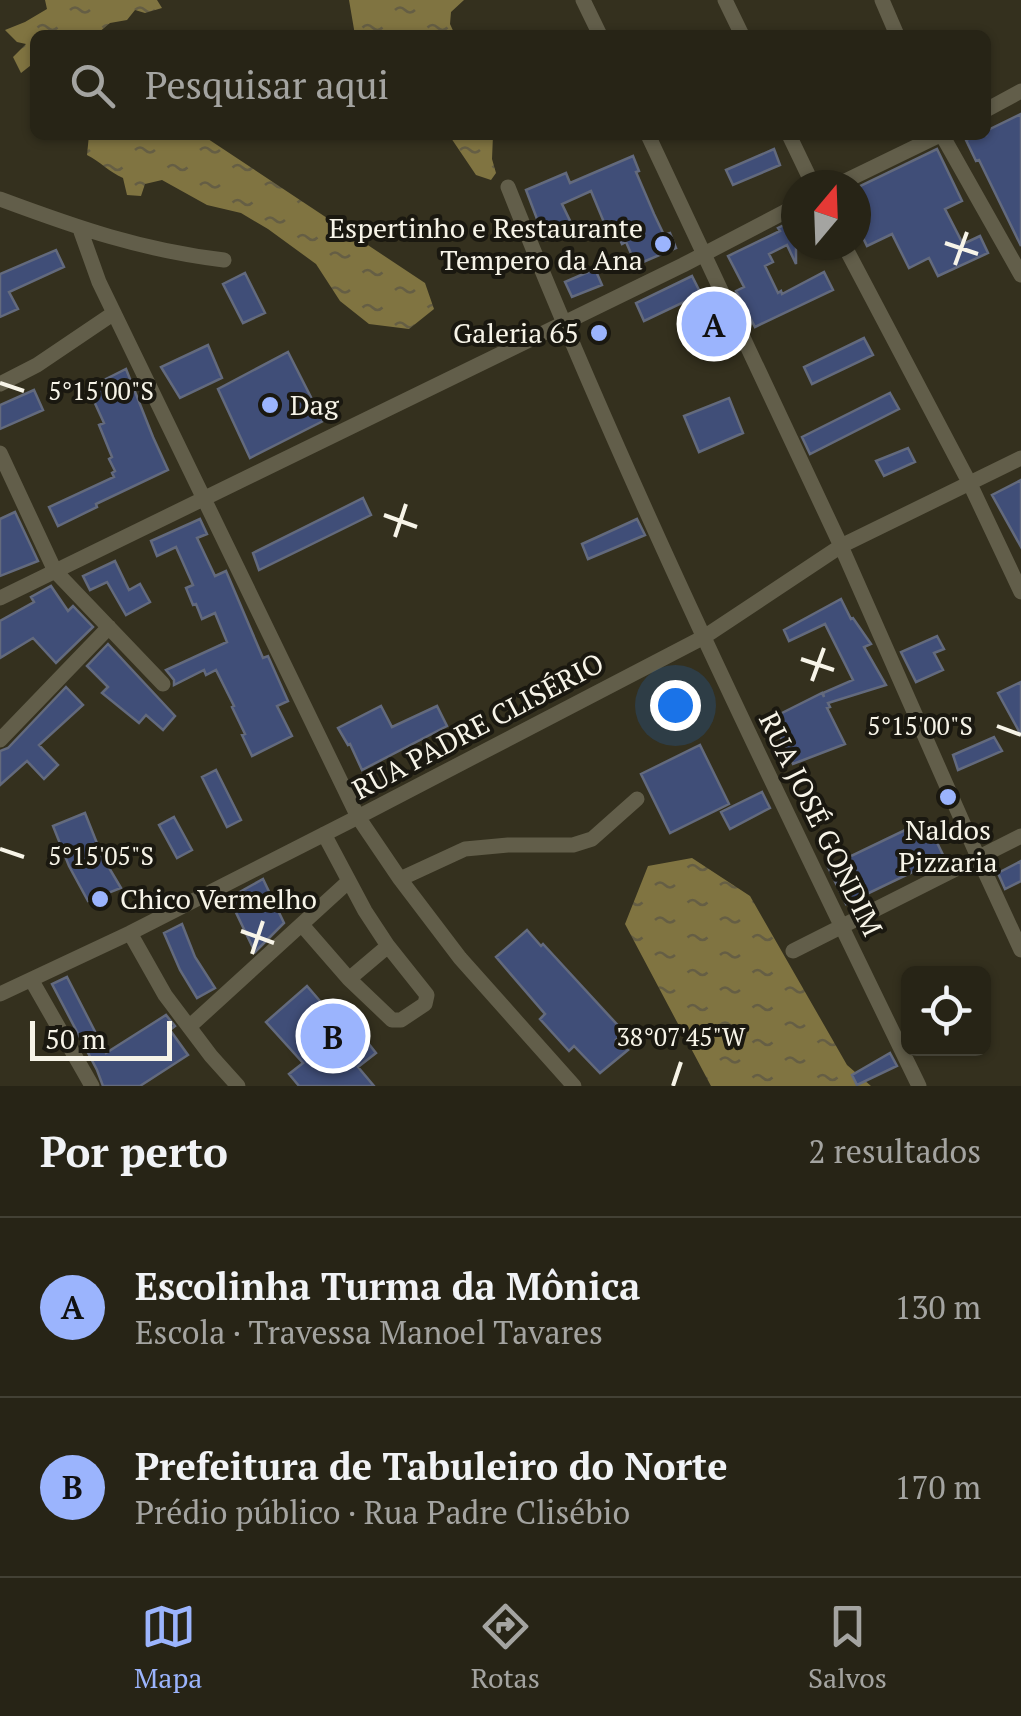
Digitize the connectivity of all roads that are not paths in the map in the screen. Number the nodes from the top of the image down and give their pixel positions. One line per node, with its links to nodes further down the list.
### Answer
1 (583, 0): 4 (street)
2 (726, 0): 5 (street)
3 (882, 0): 6 (street)
4 (598, 30)
5 (740, 30)
6 (896, 30)
7 (1021, 91): 8 (street)
8 (991, 107)
9 (650, 140): 19 (street)
10 (792, 140): 13 (street)
11 (931, 140): 14 (street)
12 (944, 140): 22 (street)
13 (806, 170)
14 (868, 170)
15 (508, 187): 24 (street, RUA JOSÉ GONDIM)
16 (0, 199): 18 (street)
17 (781, 214): 19 (street)
18 (80, 229): 20 (street); 23 (street)
19 (704, 254): 24 (street); 30 (street)
20 (224, 260)
21 (852, 260): 28 (street)
22 (1021, 275)
23 (114, 313): 25 (street); 29 (street)
24 (563, 324): 29 (street); 35 (street, RUA JOSÉ GONDIM)
25 (0, 384)
26 (0, 452): 31 (street)
27 (1021, 458): 28 (street, RUA PADRE CLISÉRIO)
28 (970, 484): 30 (street, RUA PADRE CLISÉRIO); 32 (street)
29 (204, 500): 31 (street); 39 (street)
30 (841, 546): 35 (street, RUA PADRE CLISÉRIO); 42 (street)
31 (55, 572): 33 (street); 34 (street)
32 (1021, 592)
33 (0, 598)
34 (110, 628): 36 (street); 37 (street)
35 (704, 637): 39 (street, RUA PADRE CLISÉRIO); 46 (street, RUA JOSÉ GONDIM)
36 (163, 684)
37 (0, 740)
38 (637, 799): 43 (street)
39 (358, 818): 40 (street, RUA PADRE CLISÉRIO); 43 (street)
40 (324, 834): 44 (street); 47 (street, RUA PADRE CLISÉRIO)
41 (1021, 836): 42 (street)
42 (978, 857): 46 (street); 49 (street)
43 (400, 879): 57 (street)
44 (349, 881): 45 (street); 48 (street)
45 (302, 925): 52 (street); 54 (street)
46 (842, 926): 50 (street); 58 (street, RUA JOSÉ GONDIM)
47 (130, 934): 51 (street, RUA PADRE CLISÉRIO); 54 (street)
48 (388, 946): 52 (street); 52 (street)
49 (1021, 950)
50 (793, 951)
51 (32, 980): 53 (street, RUA PADRE CLISÉRIO); 55 (street)
52 (349, 980)
53 (0, 994)
54 (188, 1027): 56 (street)
55 (92, 1086)
56 (238, 1086)
57 (574, 1086)
58 (919, 1086)

